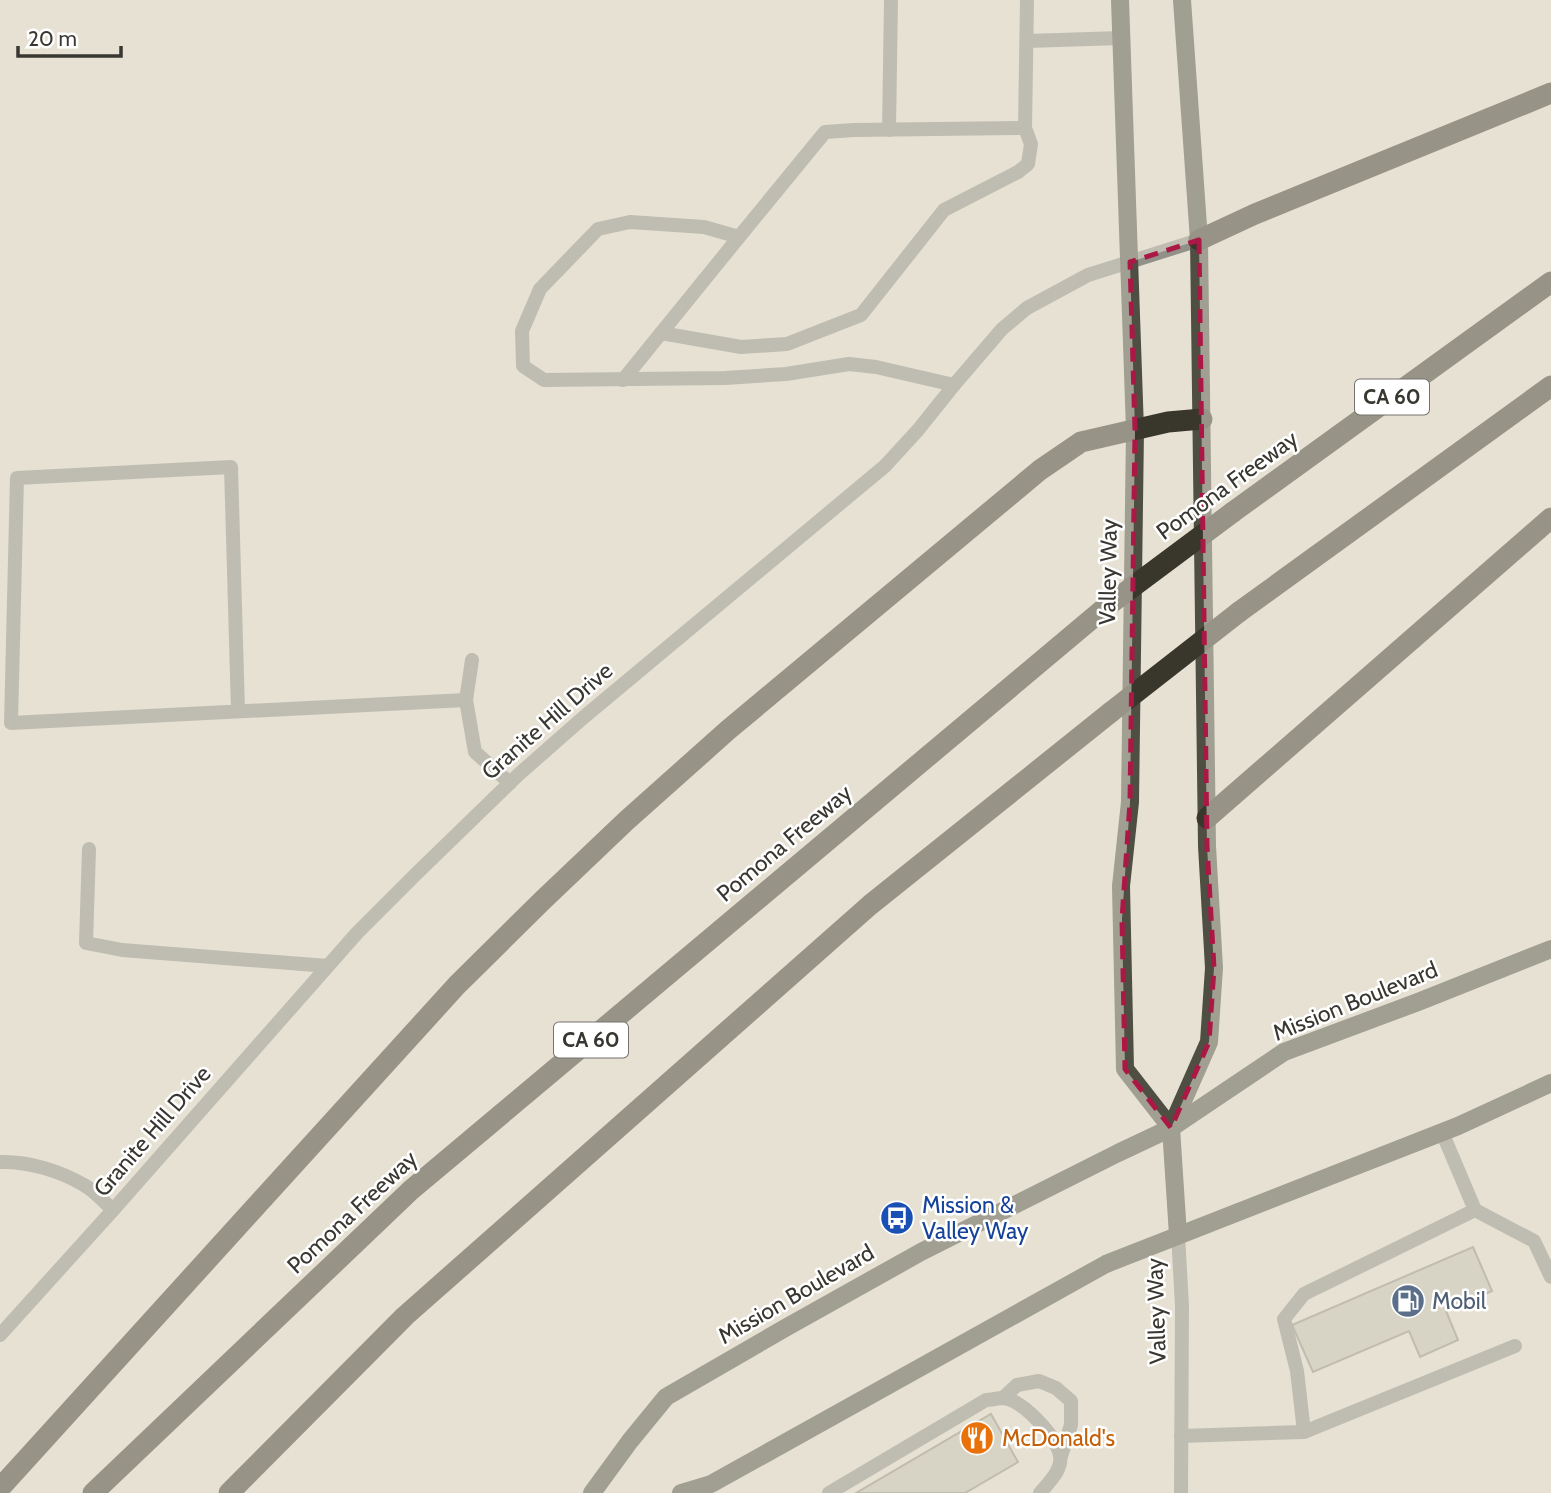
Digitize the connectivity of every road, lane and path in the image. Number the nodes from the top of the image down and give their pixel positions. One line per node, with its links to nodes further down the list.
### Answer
1 (891, 0): 9 (street)
2 (1027, 0): 6 (street)
3 (1120, 0): 5 (main road, Valley Way)
4 (1182, 0): 11 (main road, Valley Way)
5 (1121, 38): 6 (street); 12 (main road, Valley Way)
6 (1027, 41): 8 (street)
7 (1551, 93): 11 (highway)
8 (1025, 128): 9 (street); 14 (street)
9 (889, 130): 10 (street)
10 (739, 237): 14 (street); 15 (street)
11 (1199, 240): 12 (street, Granite Hill Drive); 18 (main road, Valley Way)
12 (1130, 262): 16 (street, Granite Hill Drive); 19 (main road, Valley Way)
13 (1551, 282): 44 (highway, Pomona Freeway / CA 60, bridge)
14 (661, 333): 15 (street)
15 (623, 380): 16 (street)
16 (954, 385): 24 (street, Granite Hill Drive)
17 (1551, 386): 45 (highway, bridge)
18 (1202, 419): 19 (highway); 25 (main road, Valley Way)
19 (1135, 430): 30 (main road, Valley Way); 43 (highway)
20 (1551, 518): 25 (highway)
21 (472, 660): 22 (street)
22 (466, 701): 23 (street); 24 (street)
23 (238, 712): 23 (street)
24 (510, 783): 28 (street, Granite Hill Drive)
25 (1207, 818): 30 (main road, Valley Way)
26 (89, 849): 28 (street)
27 (1551, 949): 30 (main road, Mission Boulevard)
28 (328, 966): 33 (street, Granite Hill Drive)
29 (1551, 1083): 31 (main road)
30 (1171, 1128): 35 (main road, Valley Way); 46 (main road, Mission Boulevard)
31 (1442, 1132): 34 (street); 35 (main road)
32 (0, 1162): 33 (street)
33 (113, 1210): 37 (street, Granite Hill Drive)
34 (1475, 1210): 36 (street); 40 (street)
35 (1178, 1235): 41 (street, Valley Way); 47 (main road)
36 (1551, 1277)
37 (0, 1335)
38 (1515, 1346): 40 (street)
39 (1003, 1398): 42 (street); 42 (street); 48 (street)
40 (1304, 1432): 41 (street)
41 (1181, 1436): 50 (street, Valley Way)
42 (1061, 1456): 49 (street)
43 (0, 1488)
44 (93, 1493)
45 (229, 1493)
46 (592, 1493)
47 (681, 1493)
48 (829, 1493)
49 (1040, 1493)
50 (1181, 1493)

